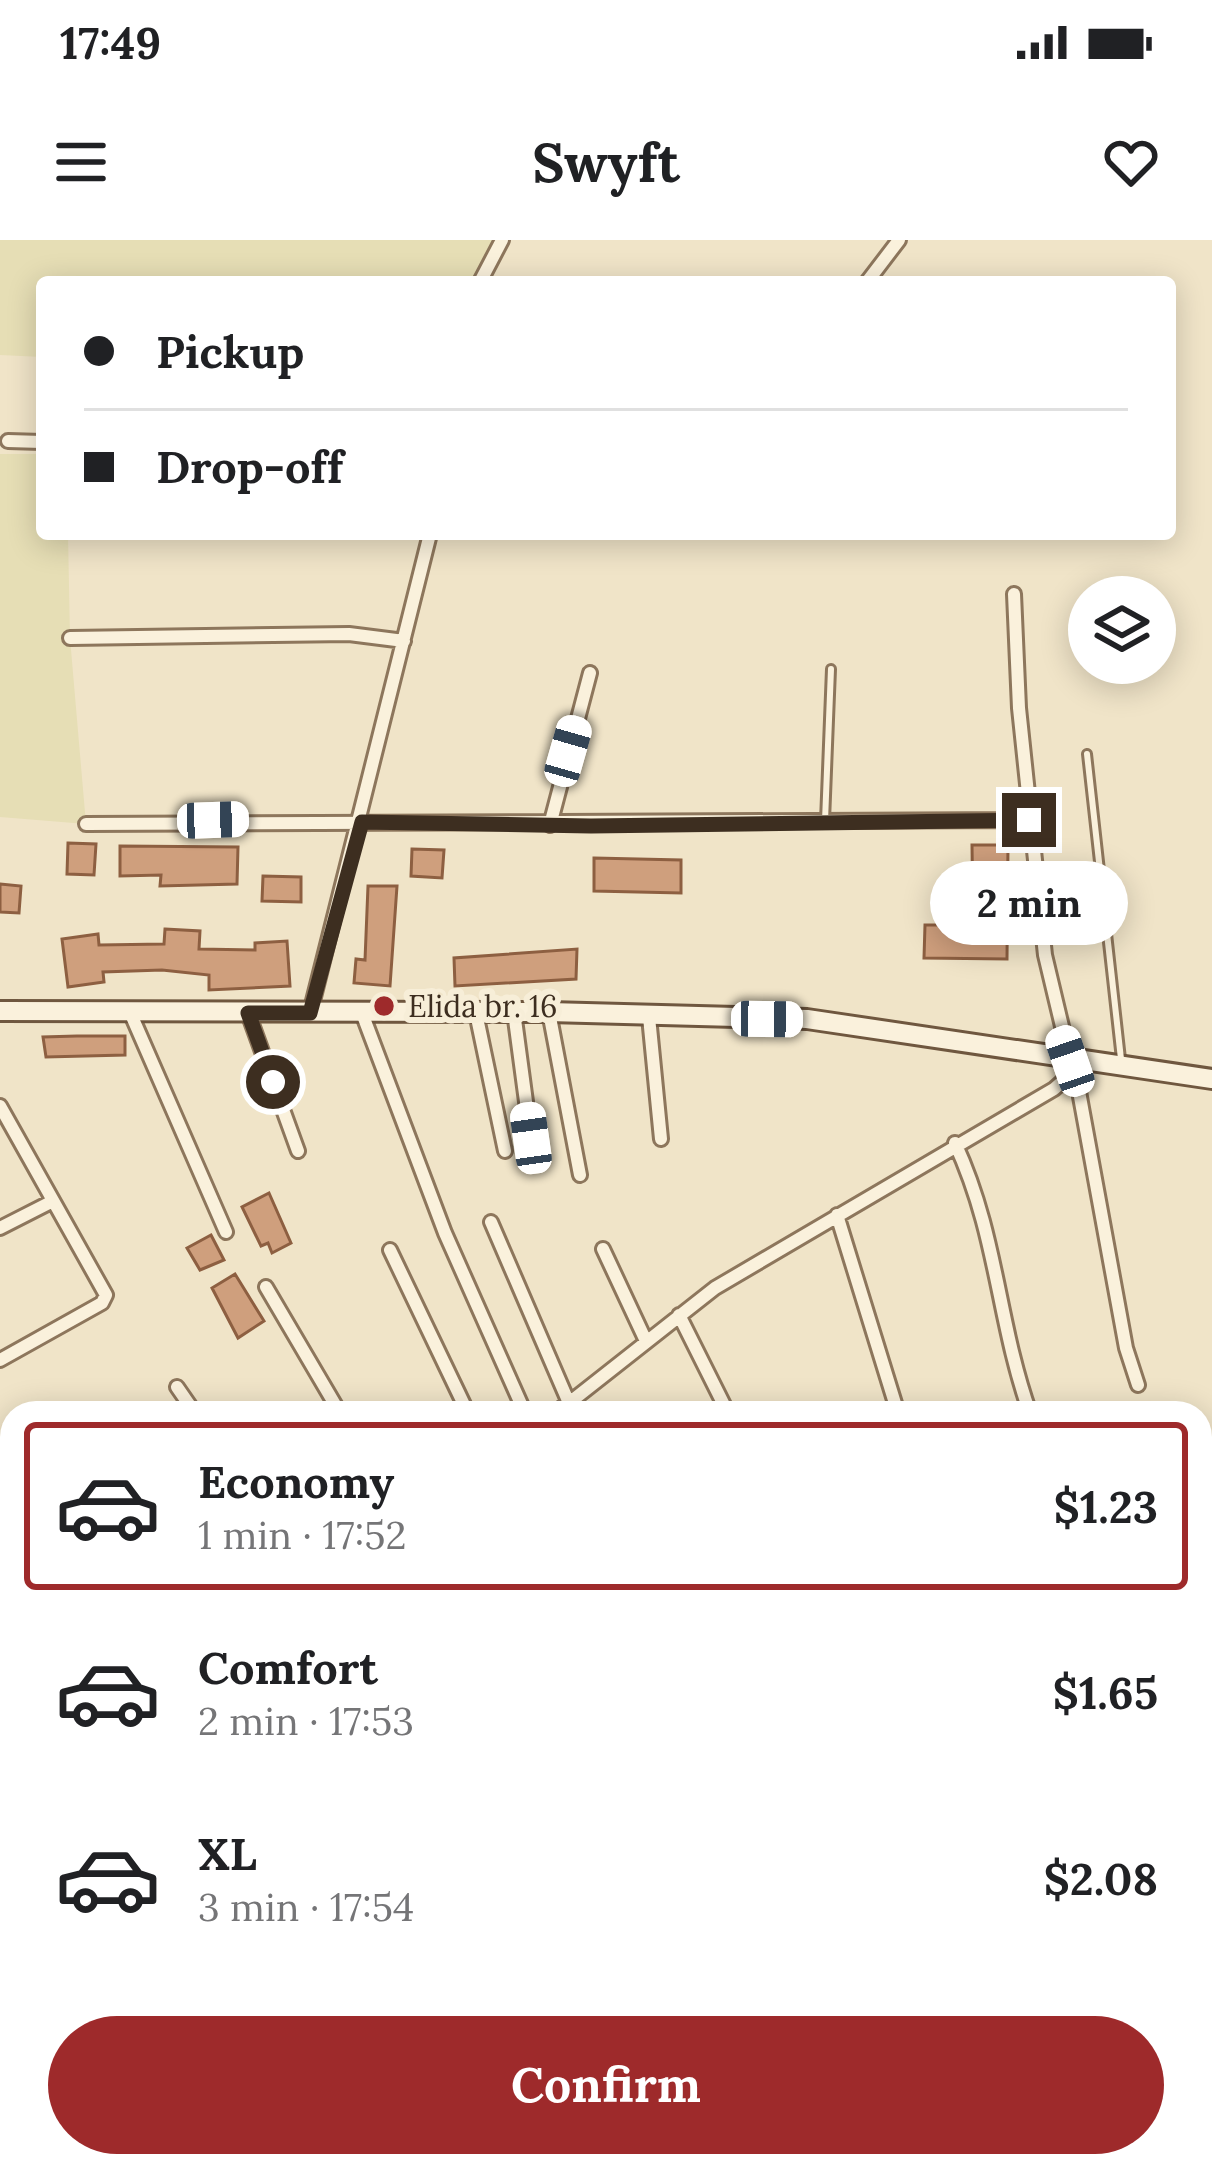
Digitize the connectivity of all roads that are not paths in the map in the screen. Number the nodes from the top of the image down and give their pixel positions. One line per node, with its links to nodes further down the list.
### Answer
1 (502, 240): 3 (street)
2 (899, 240): 4 (street)
3 (482, 276)
4 (872, 276)
5 (8, 441): 6 (street)
6 (36, 442)
7 (429, 540): 10 (street)
8 (1014, 594): 14 (street)
9 (70, 638): 10 (street)
10 (404, 641): 15 (street)
11 (831, 669): 17 (lane)
12 (590, 673): 18 (street)
13 (1087, 754): 29 (lane)
14 (1029, 820): 17 (street); 28 (street)
15 (362, 822): 16 (street); 18 (street); 26 (street)
16 (86, 824)
17 (825, 824): 18 (street)
18 (550, 825)
19 (0, 1011): 20 (main road)
20 (130, 1012): 25 (main road); 42 (street)
21 (362, 1012): 22 (main road); 26 (main road); 54 (street)
22 (476, 1012): 23 (main road); 36 (street)
23 (514, 1012): 24 (main road); 32 (street)
24 (549, 1012): 27 (main road); 37 (street)
25 (248, 1013): 26 (main road); 35 (street)
26 (310, 1013)
27 (649, 1017): 28 (main road); 33 (street)
28 (1076, 1067): 29 (main road); 34 (street); 49 (street)
29 (1122, 1069): 30 (main road)
30 (1212, 1079)
31 (0, 1106): 38 (street)
32 (531, 1138)
33 (662, 1139)
34 (955, 1143): 39 (street); 59 (street)
35 (298, 1151)
36 (505, 1151)
37 (580, 1175)
38 (53, 1201): 41 (street); 48 (street)
39 (836, 1215): 46 (street); 58 (street)
40 (490, 1222): 55 (street)
41 (0, 1228)
42 (226, 1232)
43 (603, 1249): 47 (street)
44 (390, 1250): 53 (street)
45 (266, 1287): 52 (street)
46 (679, 1315): 47 (street); 57 (street)
47 (646, 1341): 56 (street)
48 (0, 1360)
49 (1138, 1384)
50 (177, 1387): 51 (street)
51 (187, 1401)
52 (333, 1401)
53 (462, 1401)
54 (520, 1401)
55 (567, 1401)
56 (578, 1401)
57 (722, 1401)
58 (894, 1401)
59 (1026, 1401)

